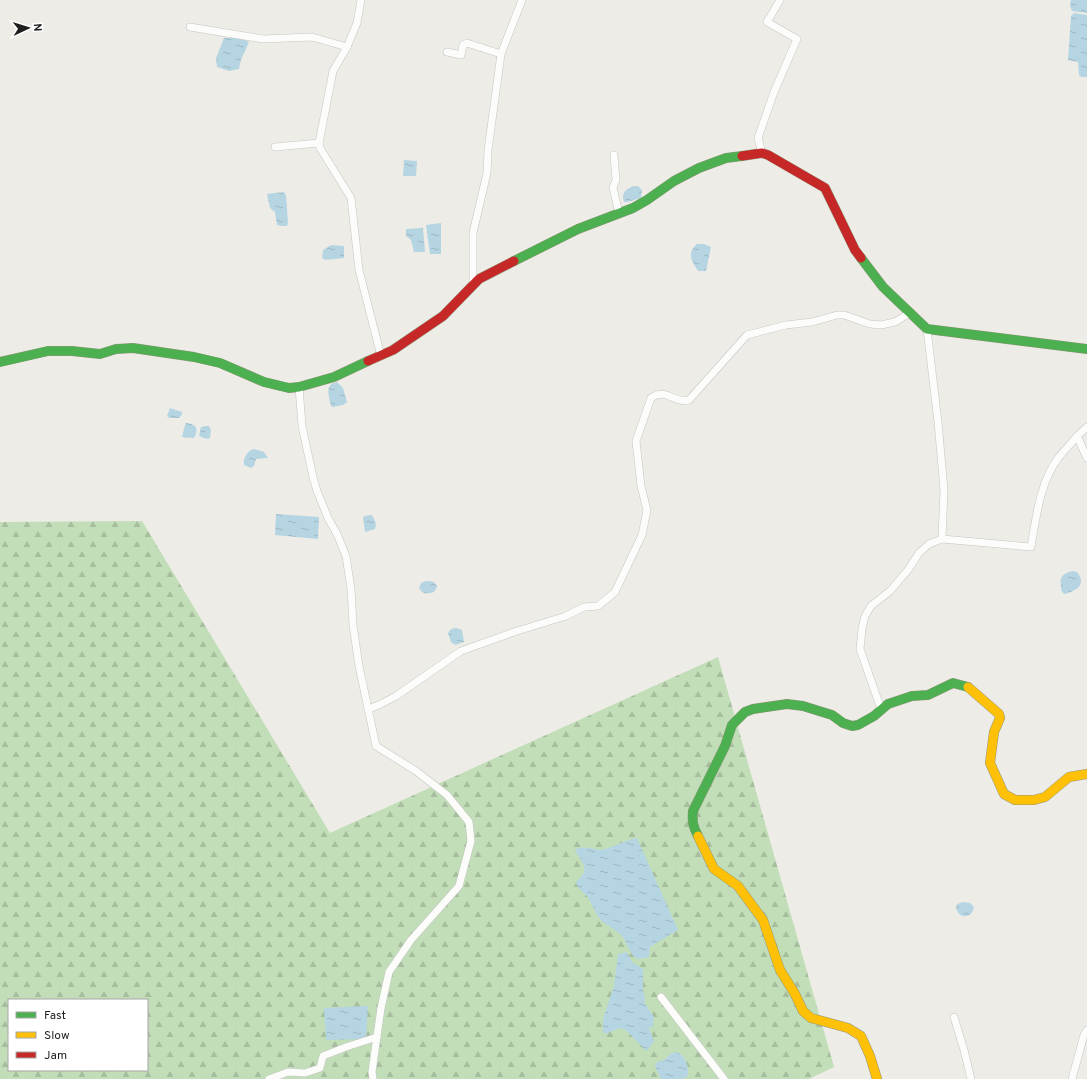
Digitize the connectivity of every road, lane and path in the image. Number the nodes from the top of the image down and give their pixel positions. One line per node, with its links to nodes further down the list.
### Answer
1 (360, 0): 5 (street)
2 (522, 0): 7 (street)
3 (780, 0): 10 (street)
4 (190, 28): 5 (street)
5 (347, 47): 8 (street)
6 (447, 52): 7 (street)
7 (501, 54): 13 (street)
8 (319, 143): 9 (street); 17 (street)
9 (274, 147)
10 (762, 154): 12 (street); 14 (street)
11 (614, 155): 12 (street)
12 (619, 213): 13 (street)
13 (473, 285): 17 (street)
14 (910, 313): 15 (street); 24 (street)
15 (927, 329): 16 (street); 23 (street)
16 (1087, 349)
17 (382, 356): 19 (street)
18 (0, 362): 19 (street)
19 (299, 387): 24 (street)
20 (1087, 427): 21 (street)
21 (1077, 436): 22 (street); 23 (street)
22 (1087, 458)
23 (942, 539): 25 (street)
24 (368, 709): 30 (street)
25 (881, 709): 26 (street); 34 (street)
26 (1087, 774)
27 (661, 997): 33 (street)
28 (954, 1017): 35 (street)
29 (1087, 1030): 36 (street)
30 (377, 1037): 31 (street); 32 (street)
31 (269, 1079)
32 (373, 1079)
33 (724, 1079)
34 (877, 1079)
35 (971, 1079)
36 (1072, 1079)

